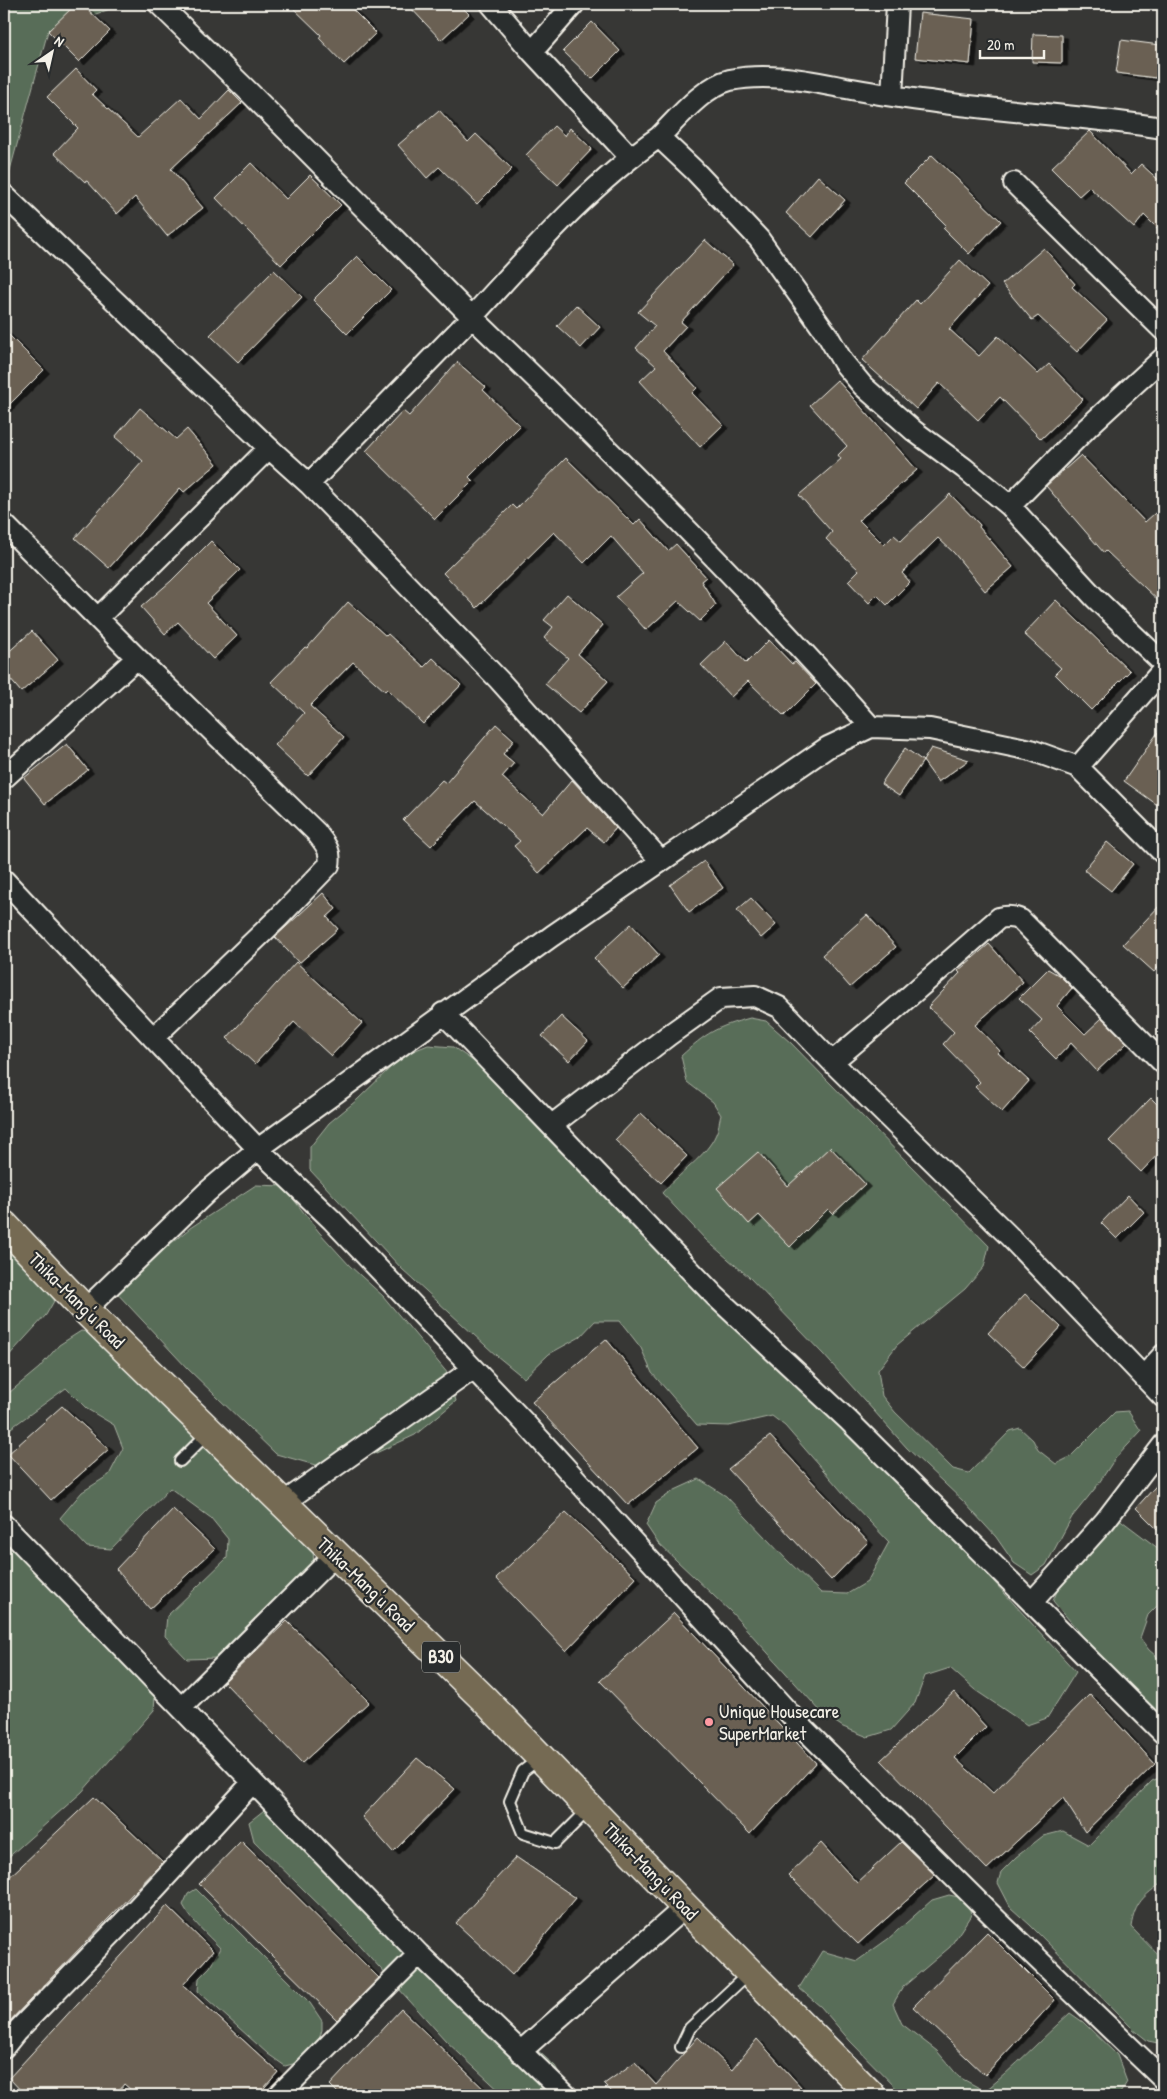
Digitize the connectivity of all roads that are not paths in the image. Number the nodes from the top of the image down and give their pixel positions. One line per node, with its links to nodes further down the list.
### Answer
1 (159, 4): 12 (street)
2 (491, 4): 5 (street)
3 (574, 4): 5 (street)
4 (897, 4): 6 (street)
5 (532, 52): 9 (street)
6 (892, 96): 7 (street); 8 (street)
7 (1163, 128)
8 (660, 137): 9 (street); 17 (street)
9 (630, 157): 12 (street)
10 (1014, 183): 13 (street)
11 (4, 195): 15 (street)
12 (472, 317): 16 (street); 23 (street)
13 (1163, 330)
14 (1163, 358): 17 (street)
15 (269, 448): 16 (street); 19 (street)
16 (309, 484): 27 (street)
17 (1010, 506): 21 (street)
18 (4, 524): 19 (street)
19 (98, 618): 20 (street)
20 (137, 658): 25 (street); 30 (street)
21 (1163, 664)
22 (1163, 670): 24 (street)
23 (871, 727): 24 (street); 27 (street)
24 (1078, 767): 26 (street)
25 (4, 778)
26 (1163, 853)
27 (661, 861): 29 (street)
28 (4, 880): 30 (street)
29 (443, 1013): 33 (street); 34 (street)
30 (153, 1038): 34 (street)
31 (832, 1062): 32 (street); 33 (street); 39 (street)
32 (1163, 1063)
33 (552, 1125): 47 (street)
34 (258, 1149): 36 (street); 38 (street)
35 (4, 1225): 36 (highway, Thika-Mang'u Road / B30)
36 (85, 1310): 41 (highway, Thika-Mang'u Road / B30)
37 (1163, 1355): 39 (street)
38 (473, 1369): 44 (street); 59 (street)
39 (1144, 1376): 40 (street)
40 (1163, 1397)
41 (210, 1431): 43 (lane); 44 (highway, Thika-Mang'u Road / B30)
42 (1163, 1445): 47 (street)
43 (180, 1461)
44 (283, 1503): 46 (highway, Thika-Mang'u Road / B30)
45 (4, 1525): 48 (street)
46 (336, 1554): 48 (street); 50 (highway, Thika-Mang'u Road / B30)
47 (1032, 1602): 49 (street)
48 (182, 1707): 51 (street)
49 (1163, 1733)
50 (541, 1758): 52 (highway, Thika-Mang'u Road / B30); 52 (lane)
51 (253, 1782): 54 (street); 56 (street)
52 (590, 1808): 53 (highway, Thika-Mang'u Road / B30)
53 (685, 1907): 55 (highway, Thika-Mang'u Road / B30); 58 (street)
54 (419, 1954): 58 (street); 60 (street)
55 (750, 1972): 57 (lane); 62 (highway, Thika-Mang'u Road / B30)
56 (4, 2046)
57 (680, 2047)
58 (520, 2052): 61 (street)
59 (1163, 2079)
60 (279, 2095)
61 (566, 2095)
62 (871, 2095)

